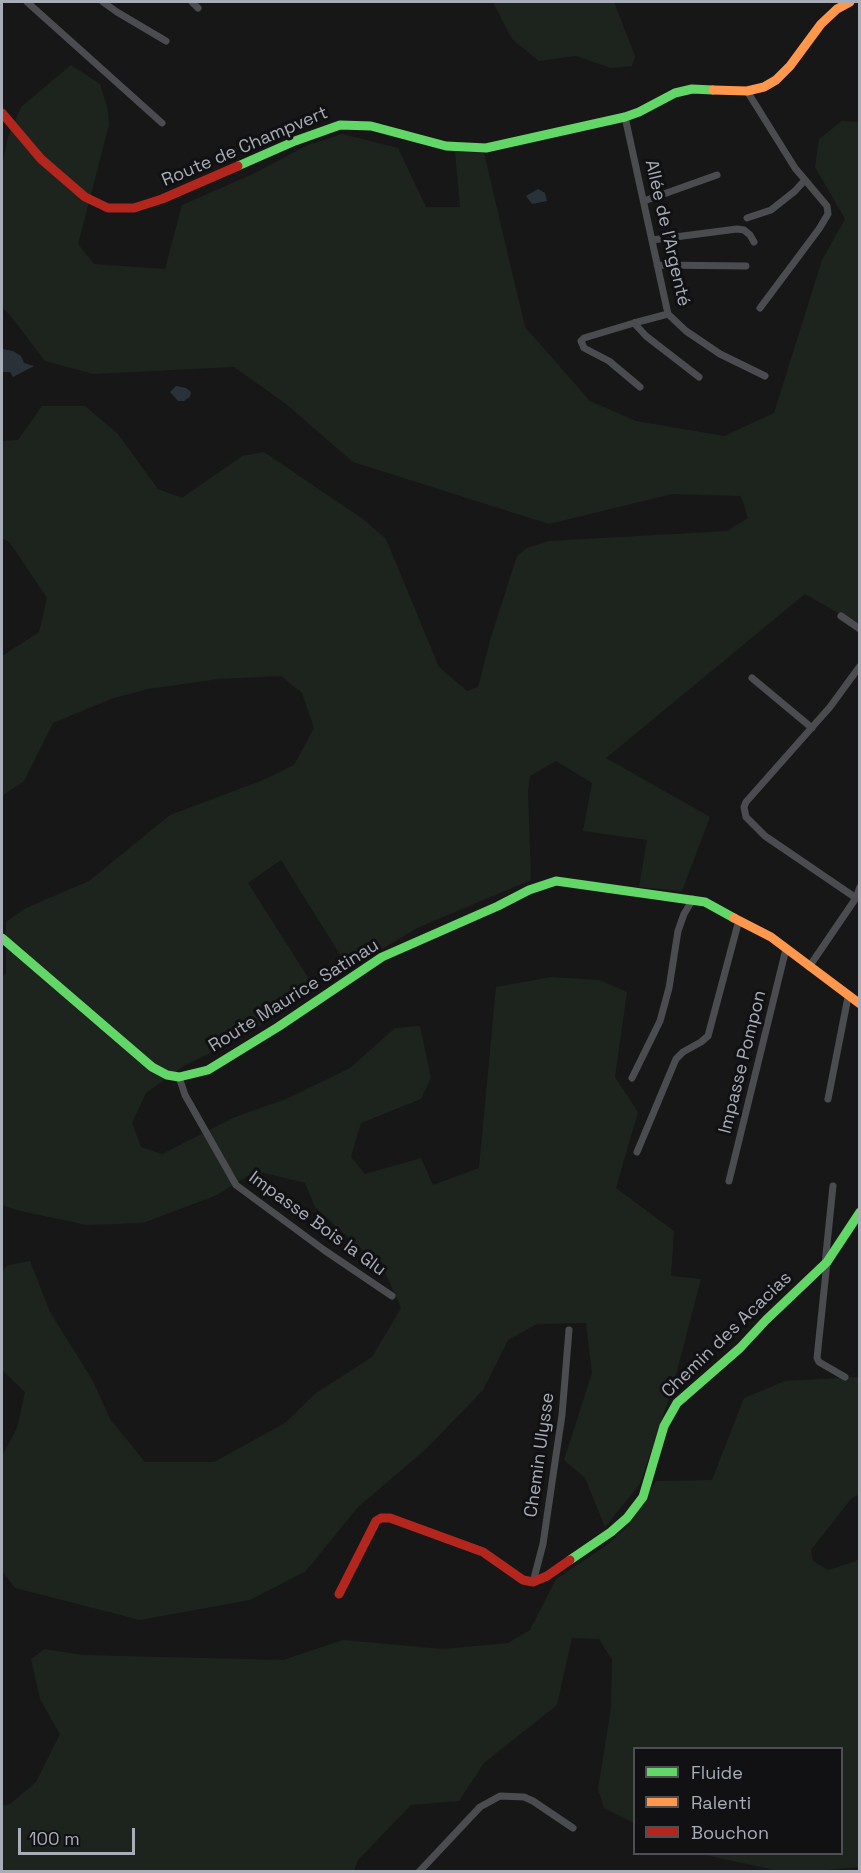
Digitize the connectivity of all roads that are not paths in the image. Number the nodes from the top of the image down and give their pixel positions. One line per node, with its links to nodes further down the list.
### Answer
1 (27, 2): 10 (street)
2 (103, 2): 6 (street)
3 (192, 2): 5 (street)
4 (850, 2): 7 (street, Route de Champvert)
5 (198, 8)
6 (166, 41)
7 (747, 91): 9 (street, Route de Champvert); 12 (street)
8 (2, 113): 9 (street, Route de Champvert)
9 (625, 117): 13 (street, Allée de l'Argenté)
10 (162, 123)
11 (717, 175): 13 (street)
12 (804, 181): 14 (street); 19 (street)
13 (644, 201): 15 (street, Allée de l'Argenté)
14 (747, 218)
15 (652, 240): 16 (street); 17 (street, Allée de l'Argenté)
16 (754, 242)
17 (657, 265): 18 (street); 20 (street, Allée de l'Argenté)
18 (746, 266)
19 (760, 308)
20 (668, 314): 21 (street); 22 (street, Allée de l'Argenté)
21 (634, 323): 23 (street); 24 (street)
22 (765, 376)
23 (699, 377)
24 (640, 387)
25 (841, 616): 26 (street)
26 (860, 628)
27 (860, 666): 29 (street)
28 (752, 678): 29 (street)
29 (812, 728): 31 (street)
30 (860, 887): 31 (street)
31 (856, 898): 36 (street)
32 (693, 899): 33 (street, Route Maurice Satinau); 39 (street, Route Maurice Satinau); 40 (street)
33 (739, 920): 35 (street, Route Maurice Satinau); 42 (street)
34 (2, 938): 39 (street)
35 (786, 950): 36 (street, Route Maurice Satinau); 43 (street, Impasse Pompon)
36 (809, 967): 37 (street, Route Maurice Satinau)
37 (848, 997): 38 (street, Route Maurice Satinau); 41 (street)
38 (860, 1004)
39 (179, 1077): 47 (street, Impasse Bois la Glu)
40 (632, 1078)
41 (828, 1099)
42 (637, 1152)
43 (729, 1181)
44 (833, 1186): 46 (street)
45 (860, 1212): 46 (street, Chemin des Acacias)
46 (826, 1263): 49 (street); 50 (street, Chemin des Acacias)
47 (392, 1296)
48 (569, 1330): 50 (street, Chemin Ulysse)
49 (845, 1377)
50 (533, 1582): 51 (street)
51 (339, 1594)
52 (573, 1828): 53 (street)
53 (419, 1872)

